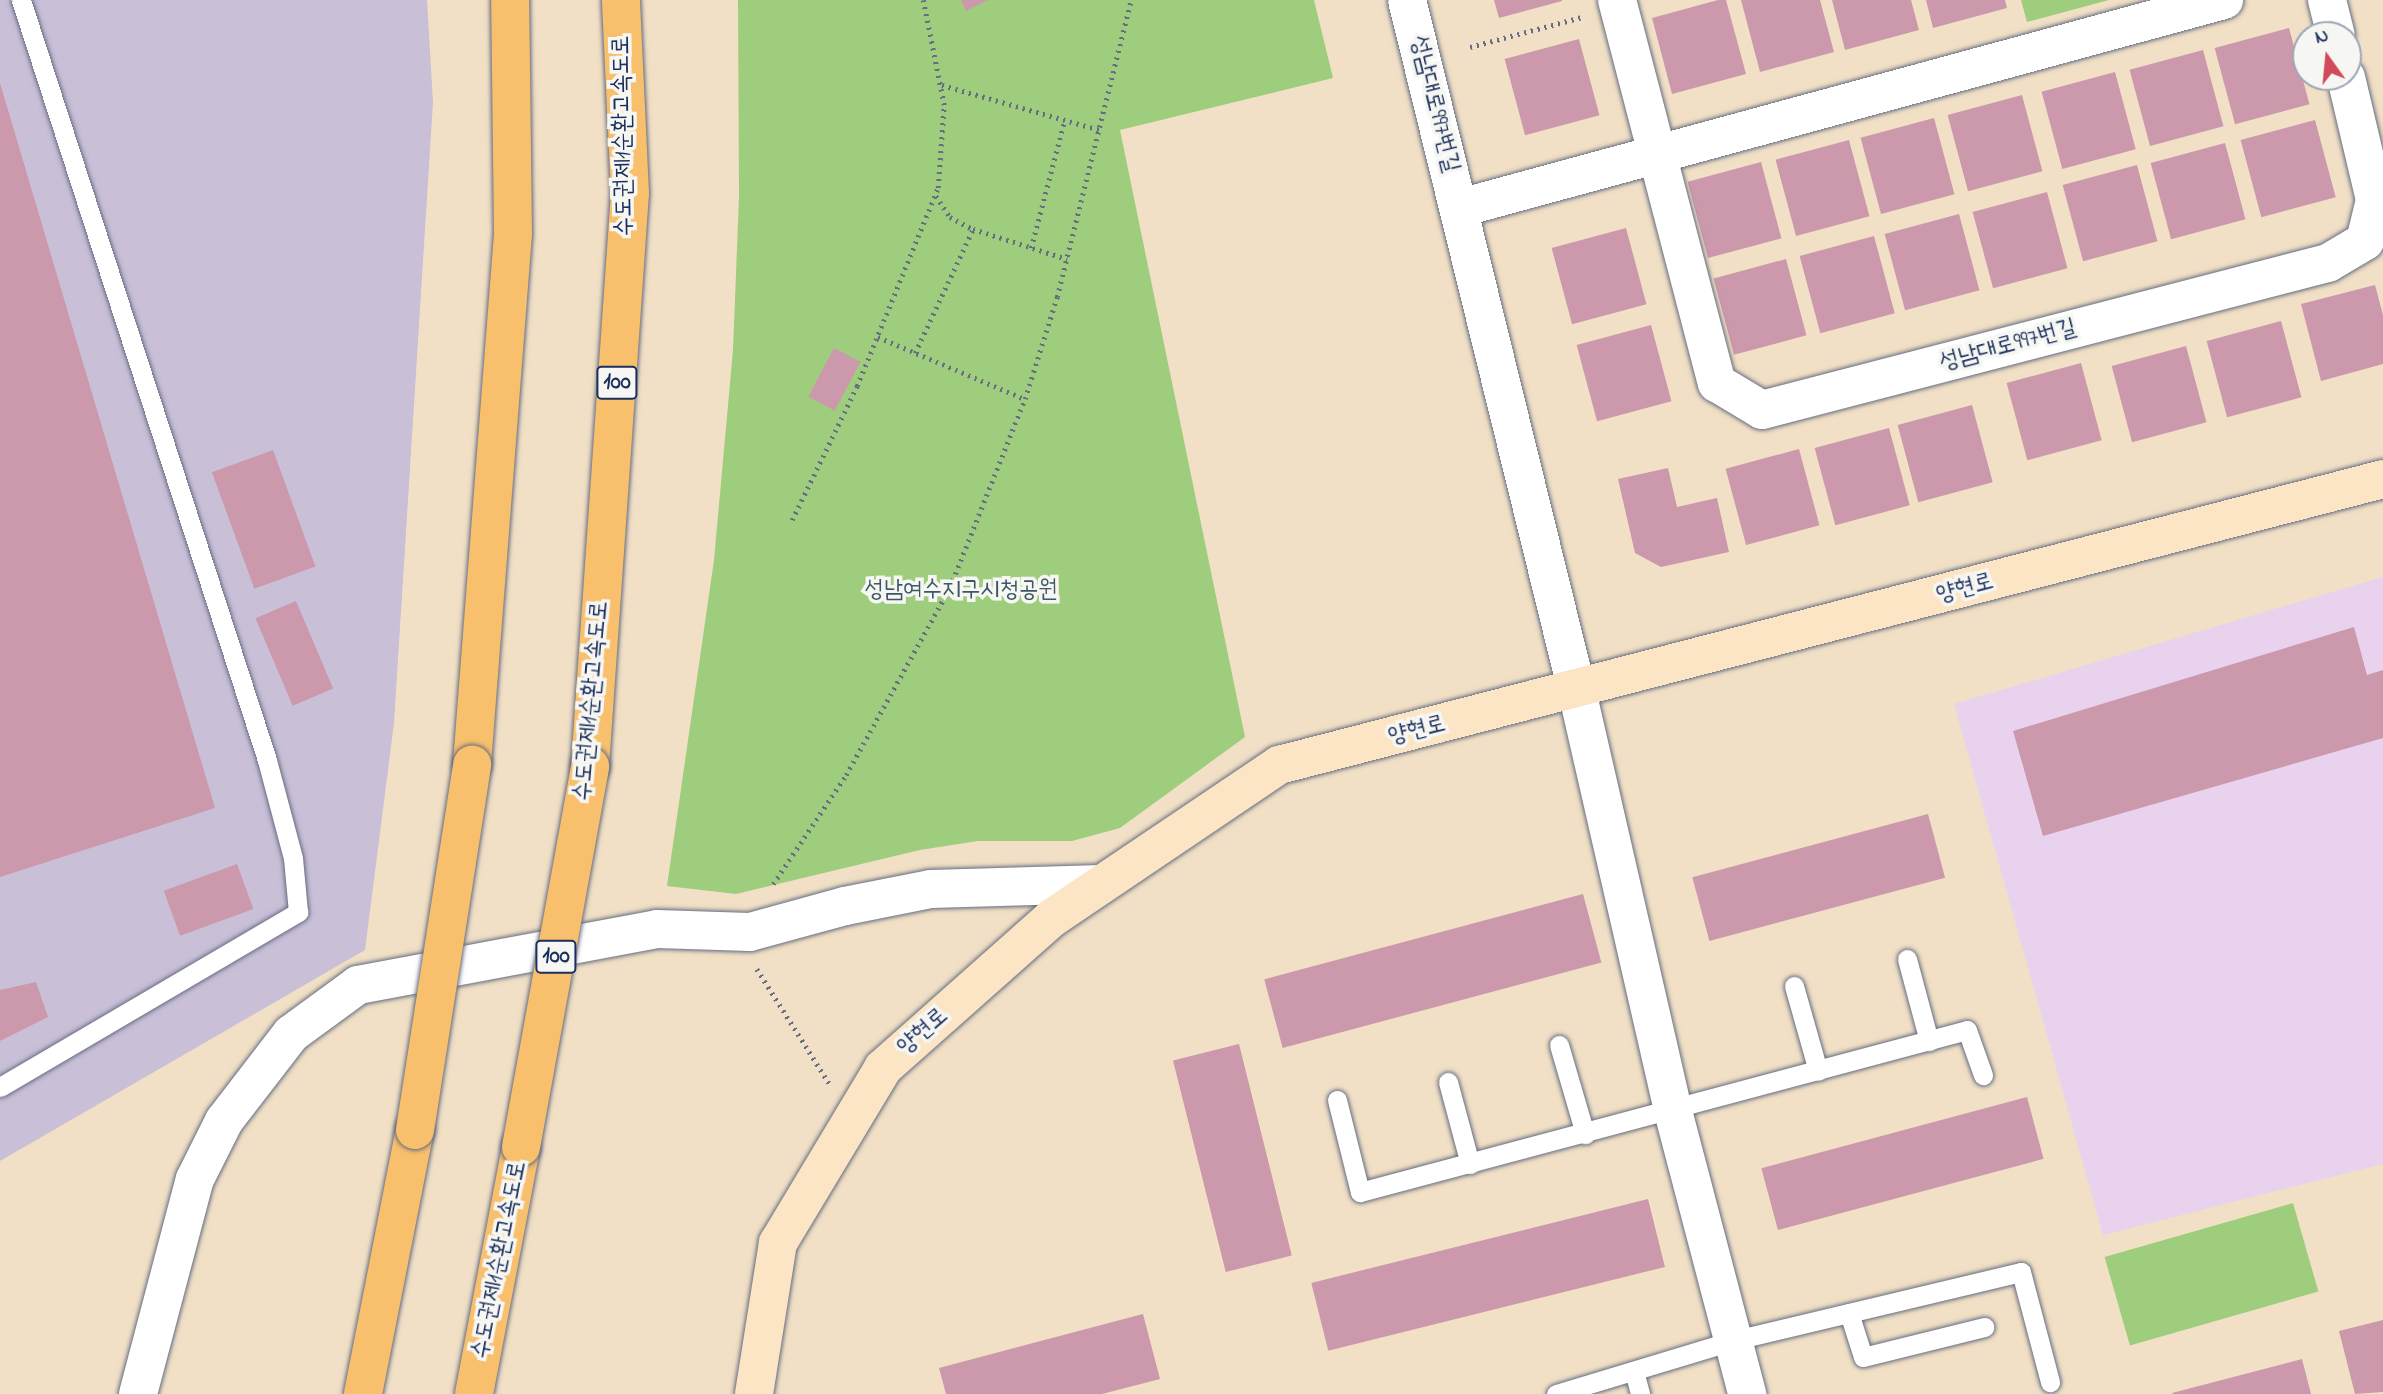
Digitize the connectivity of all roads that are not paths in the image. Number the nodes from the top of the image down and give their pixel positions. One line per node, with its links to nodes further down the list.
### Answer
1 (20, 0): 22 (lane)
2 (510, 0): 33 (highway, bridge)
3 (621, 0): 34 (highway, 수도권제1순환고속도로 / 100, bridge)
4 (1407, 0): 11 (street, 성남대로997번길)
5 (2224, 0): 10 (street, 성남대로997번길)
6 (2327, 0): 8 (street)
7 (1618, 4): 10 (street, 성남대로997번길)
8 (2332, 21)
9 (2349, 91): 10 (street, 성남대로997번길)
10 (1657, 155): 11 (street, 성남대로997번길)
11 (1460, 208): 13 (street, 성남대로997번길)
12 (2383, 479): 13 (main road, 양현로)
13 (1577, 691): 14 (main road, 양현로); 24 (street, 성남대로997번길)
14 (1102, 884): 32 (street); 35 (main road, 양현로)
15 (1907, 959): 17 (lane)
16 (1794, 986): 19 (lane)
17 (1929, 1041): 19 (lane); 20 (lane)
18 (1559, 1045): 25 (lane)
19 (1818, 1071): 24 (lane)
20 (1983, 1075)
21 (1448, 1082): 26 (lane)
22 (0, 1087)
23 (1337, 1100): 26 (lane)
24 (1673, 1111): 25 (lane); 29 (street, 성남대로997번길)
25 (1585, 1134): 26 (lane)
26 (1470, 1164)
27 (1849, 1313): 28 (lane); 29 (lane); 31 (lane)
28 (1984, 1327)
29 (1731, 1341): 30 (lane); 38 (street, 성남대로997번길)
30 (1634, 1371): 36 (lane); 37 (lane)
31 (2050, 1382)
32 (138, 1394)
33 (363, 1394)
34 (474, 1394)
35 (754, 1394)
36 (1556, 1394)
37 (1640, 1394)
38 (1747, 1394)

